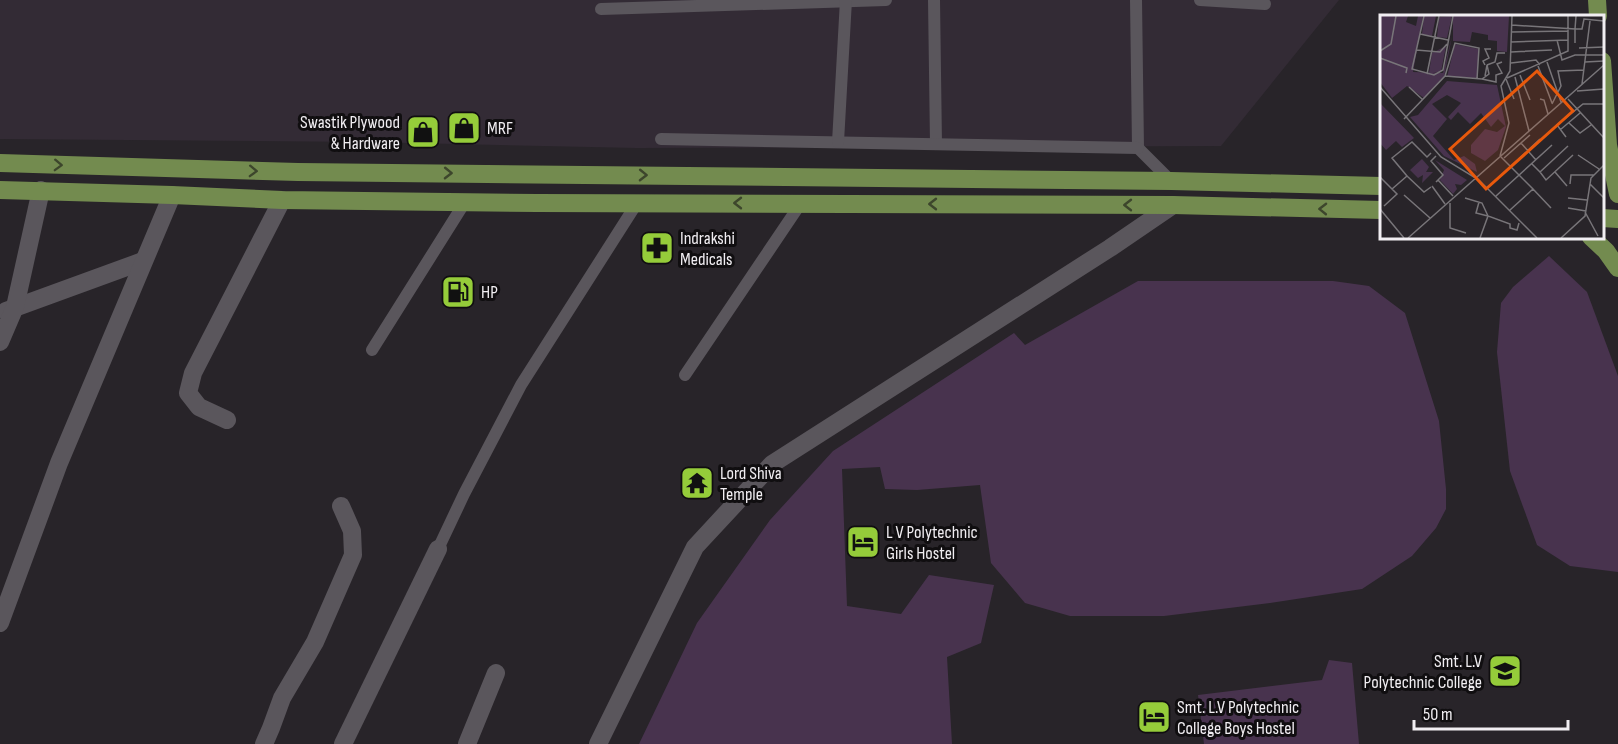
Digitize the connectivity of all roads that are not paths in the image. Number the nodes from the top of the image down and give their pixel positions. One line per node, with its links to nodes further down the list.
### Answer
1 (846, 0): 2 (lane); 8 (lane); 12 (lane)
2 (886, 0)
3 (934, 0): 13 (lane)
4 (1136, 0): 14 (lane)
5 (1200, 0): 7 (lane)
6 (1597, 0): 9 (main road)
7 (1266, 4)
8 (602, 9)
9 (1598, 15)
10 (1603, 82): 18 (main road)
11 (661, 139): 12 (lane)
12 (838, 142): 13 (lane)
13 (936, 144): 14 (lane)
14 (1138, 148): 17 (lane)
15 (0, 163): 16 (main road, one-way to 16)
16 (490, 174): 17 (main road, one-way to 17); 25 (main road)
17 (1171, 181): 19 (main road); 28 (main road)
18 (1613, 183)
19 (1380, 186)
20 (0, 190): 21 (main road)
21 (41, 190): 22 (main road); 35 (street)
22 (172, 195): 23 (main road); 33 (street)
23 (282, 200): 24 (main road); 39 (street)
24 (465, 202): 25 (main road); 37 (lane)
25 (492, 202): 26 (main road)
26 (637, 203): 27 (main road, one-way to 26); 41 (lane)
27 (801, 203): 28 (main road, one-way to 27); 38 (lane)
28 (1173, 206): 29 (main road, one-way to 28); 47 (street)
29 (1380, 210)
30 (1603, 218): 31 (main road)
31 (1618, 219)
32 (1592, 238): 34 (main road)
33 (143, 261): 35 (street); 42 (street)
34 (1618, 268)
35 (7, 310): 36 (street)
36 (0, 342)
37 (372, 350)
38 (685, 375)
39 (227, 420)
40 (341, 506): 44 (street)
41 (438, 549): 45 (street)
42 (0, 623)
43 (496, 673): 46 (street)
44 (264, 744)
45 (343, 744)
46 (467, 744)
47 (598, 744)

